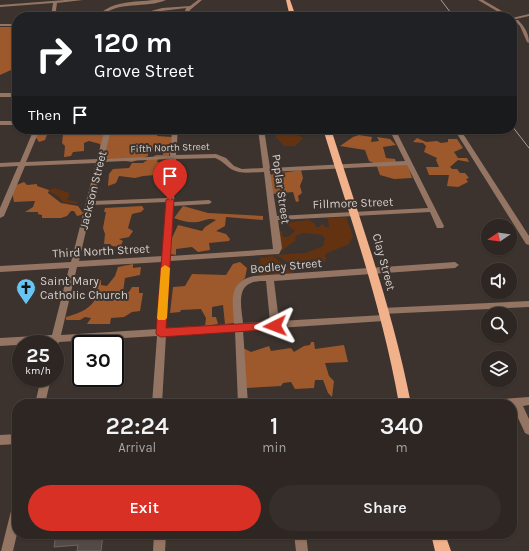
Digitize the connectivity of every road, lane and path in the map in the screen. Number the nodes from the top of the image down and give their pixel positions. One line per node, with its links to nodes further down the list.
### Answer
1 (81, 0): 7 (street)
2 (164, 0): 12 (street)
3 (200, 0): 9 (street)
4 (282, 0): 5 (street)
5 (288, 0): 14 (main road)
6 (480, 0): 15 (street)
7 (55, 3): 8 (street); 11 (street)
8 (0, 6)
9 (189, 7): 10 (street); 13 (street)
10 (153, 11)
11 (54, 12)
12 (103, 12)
13 (187, 12)
14 (292, 12)
15 (501, 12)
16 (529, 15): 17 (street)
17 (517, 18)
18 (517, 21): 22 (street)
19 (517, 22): 23 (street)
20 (0, 25): 21 (street)
21 (12, 25)
22 (529, 31)
23 (529, 42)
24 (0, 95): 25 (street)
25 (12, 95)
26 (0, 123): 27 (street)
27 (12, 123)
28 (35, 134): 38 (street)
29 (107, 134): 36 (street, Jackson Street)
30 (175, 134): 35 (street)
31 (262, 134): 41 (street, Poplar Street)
32 (329, 134): 40 (main road, Clay Street)
33 (394, 134): 37 (street)
34 (459, 134): 50 (street)
35 (173, 157): 36 (street, Fifth North Street); 41 (street, Fifth North Street); 42 (street)
36 (100, 161): 38 (street, Fifth North Street); 44 (street, Jackson Street)
37 (409, 163): 40 (street, Fifth North Street); 45 (street)
38 (22, 164): 39 (street, Fifth North Street); 46 (street)
39 (0, 165)
40 (339, 166): 41 (street, Fifth North Street); 47 (main road, Clay Street)
41 (267, 170): 48 (street, Poplar Street)
42 (170, 202): 43 (street); 44 (street); 52 (street)
43 (209, 202)
44 (89, 203): 53 (street, Jackson Street)
45 (432, 210): 47 (street, Fillmore Street); 49 (street)
46 (1, 213)
47 (354, 214): 48 (street, Fillmore Street); 56 (main road, Clay Street)
48 (274, 218): 51 (street, Poplar Street)
49 (440, 226)
50 (529, 242)
51 (276, 252): 52 (street, Third North Street)
52 (166, 259): 53 (street, Third North Street); 62 (street)
53 (74, 265): 55 (street, Third North Street); 63 (street, Jackson Street)
54 (455, 265): 56 (street, Bodley Street)
55 (0, 269)
56 (371, 271): 57 (street, Bodley Street); 59 (main road, Clay Street)
57 (270, 278): 60 (street); 61 (street, Bodley Street)
58 (529, 304): 59 (street)
59 (383, 315): 60 (street); 71 (main road, Clay Street)
60 (275, 326): 61 (street)
61 (238, 328): 62 (street); 70 (street, Bodley Street)
62 (161, 333): 64 (street); 69 (street)
63 (56, 335)
64 (64, 340)
65 (0, 342): 66 (street)
66 (12, 342)
67 (44, 387): 68 (street)
68 (41, 399)
69 (157, 399)
70 (243, 399)
71 (404, 399)
72 (529, 401): 73 (street)
73 (517, 402)
74 (517, 404): 75 (street)
75 (529, 430)
76 (12, 439): 77 (street)
77 (0, 440)
78 (12, 531): 82 (street)
79 (160, 539): 83 (street)
80 (301, 539): 84 (street)
81 (439, 539): 85 (main road)
82 (7, 551)
83 (159, 551)
84 (302, 551)
85 (443, 551)

